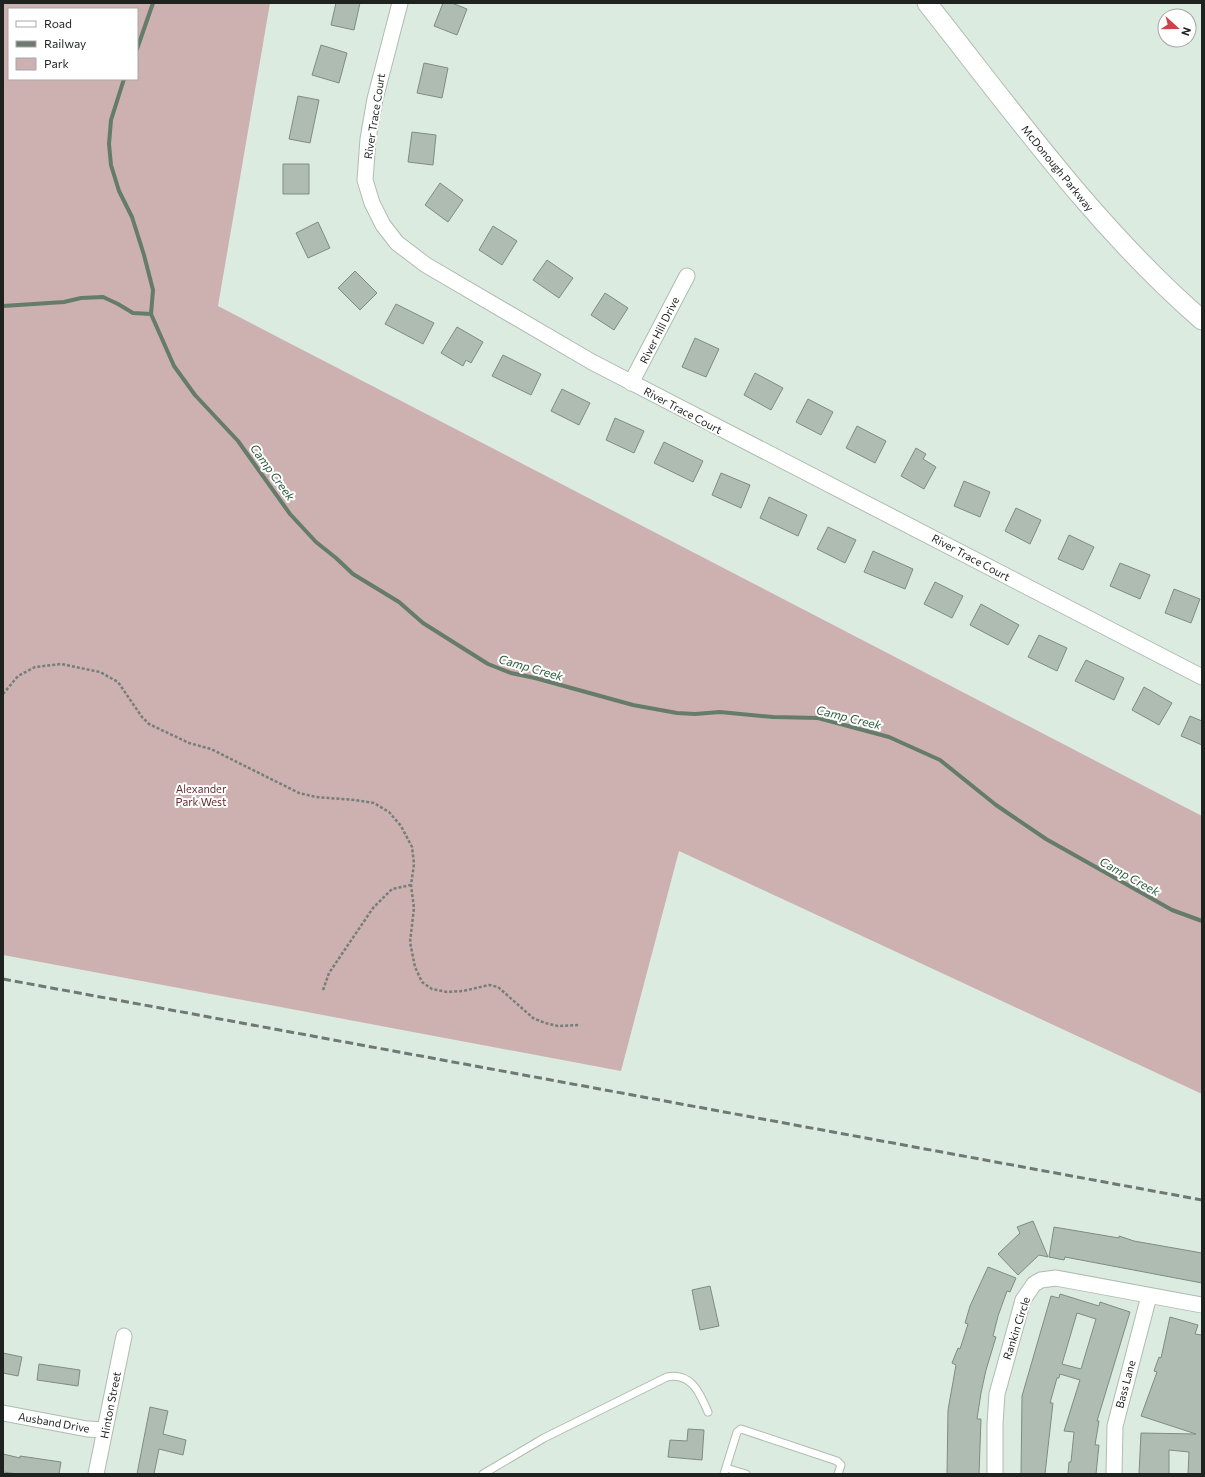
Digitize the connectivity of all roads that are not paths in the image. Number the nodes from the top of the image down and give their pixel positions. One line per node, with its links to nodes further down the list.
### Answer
1 (400, 3): 5 (street, River Trace Court)
2 (927, 3): 4 (street, McDonough Parkway)
3 (687, 276): 5 (street, River Hill Drive)
4 (1202, 320)
5 (631, 383): 6 (street, River Trace Court)
6 (1202, 677)
7 (1148, 1296): 8 (street, Rankin Circle); 18 (street, Rankin Circle); 19 (street, Bass Lane)
8 (1202, 1305)
9 (124, 1336): 12 (street, Hinton Street)
10 (708, 1412): 15 (lane)
11 (3, 1413): 12 (street, Ausband Drive)
12 (105, 1430): 14 (street, Hinton Street)
13 (725, 1471): 16 (lane); 17 (lane)
14 (96, 1474)
15 (483, 1474)
16 (746, 1474)
17 (838, 1474)
18 (995, 1474)
19 (1114, 1474)

